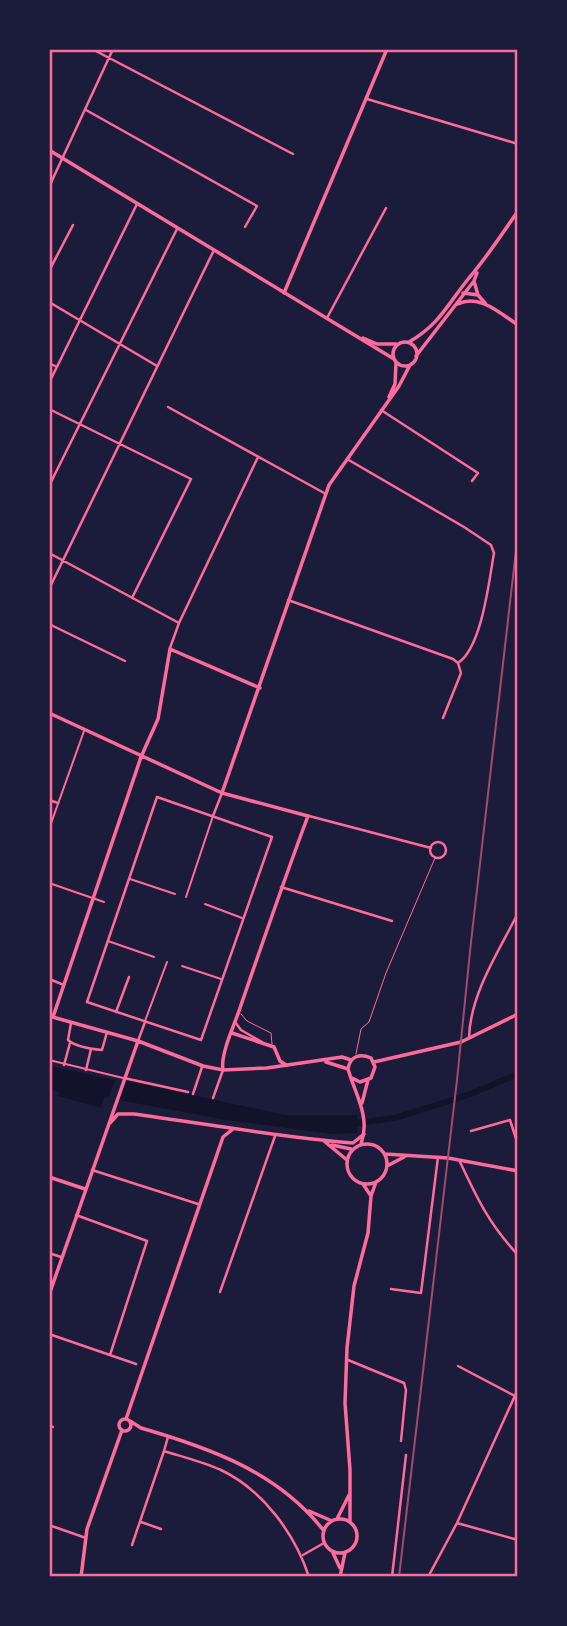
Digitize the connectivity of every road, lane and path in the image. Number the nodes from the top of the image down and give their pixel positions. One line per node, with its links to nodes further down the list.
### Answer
1 (92, 49): 4 (street)
2 (113, 49): 4 (street)
3 (387, 49): 5 (street)
4 (109, 58): 6 (street); 9 (street)
5 (366, 99): 7 (street); 23 (street)
6 (86, 110): 10 (street); 16 (street)
7 (518, 144)
8 (49, 150): 10 (street)
9 (293, 154)
10 (62, 159): 11 (street); 12 (street)
11 (49, 187)
12 (137, 204): 17 (street); 30 (street)
13 (386, 208): 29 (street)
14 (518, 211): 19 (street)
15 (73, 225): 20 (street)
16 (245, 227)
17 (177, 228): 18 (street); 34 (street)
18 (214, 250): 23 (street); 40 (street)
19 (478, 269): 21 (street); 24 (street)
20 (49, 271)
21 (474, 281): 22 (street); 25 (street)
22 (465, 292): 24 (street); 25 (street); 27 (street)
23 (284, 293): 29 (street)
24 (457, 295): 33 (street)
25 (478, 295): 28 (street)
26 (49, 302): 30 (street)
27 (456, 305): 28 (street); 36 (street)
28 (486, 305): 31 (street)
29 (327, 318): 32 (street)
30 (80, 320): 34 (street); 41 (street)
31 (518, 326)
32 (352, 333): 35 (street); 37 (street)
33 (409, 342): 35 (street); 36 (street)
34 (120, 343): 40 (street); 46 (street)
35 (398, 344): 37 (street)
36 (416, 356): 39 (street)
37 (395, 361): 39 (street); 44 (street)
38 (49, 363): 41 (street)
39 (410, 365): 44 (street)
40 (157, 366): 47 (street)
41 (57, 367): 42 (street)
42 (49, 383)
43 (168, 407): 48 (street)
44 (382, 408): 49 (street); 50 (street)
45 (49, 409): 46 (street)
46 (79, 424): 47 (street); 51 (street)
47 (118, 443): 54 (street); 56 (street)
48 (258, 457): 52 (street); 58 (street)
49 (347, 459): 52 (street); 62 (street)
50 (472, 481)
51 (49, 486)
52 (326, 494): 57 (street)
53 (49, 553): 54 (street)
54 (62, 560): 55 (street); 56 (street)
55 (49, 589)
56 (132, 598): 58 (street)
57 (288, 600): 62 (street); 63 (street)
58 (179, 623): 60 (street)
59 (49, 624): 61 (street)
60 (170, 649): 63 (street); 67 (street)
61 (125, 661)
62 (458, 663): 65 (street)
63 (260, 688): 68 (street)
64 (49, 713): 66 (street)
65 (443, 718)
66 (85, 730): 67 (street); 70 (street)
67 (141, 757): 68 (street); 81 (street)
68 (222, 793): 71 (street); 72 (street)
69 (49, 800): 70 (street)
70 (58, 803): 73 (street)
71 (213, 816): 76 (street); 80 (street); 85 (street)
72 (308, 816): 74 (street); 78 (street)
73 (49, 829)
74 (430, 848): 75 (street); 75 (street)
75 (435, 858): 111 (lane)
76 (128, 878): 79 (street); 87 (street)
77 (49, 883): 81 (street)
78 (281, 887): 86 (street); 96 (street)
79 (175, 894)
80 (186, 897)
81 (93, 899): 82 (street); 94 (street)
82 (104, 902)
83 (205, 904): 85 (street)
84 (518, 913): 104 (street)
85 (243, 918): 93 (street)
86 (392, 921)
87 (107, 941): 88 (street); 95 (street)
88 (154, 957)
89 (167, 962): 99 (street)
90 (182, 966): 93 (street)
91 (129, 977): 95 (street)
92 (49, 979): 94 (street)
93 (222, 980): 99 (street)
94 (64, 985): 98 (street)
95 (116, 1012): 99 (street)
96 (239, 1012): 100 (street); 108 (lane)
97 (518, 1014): 104 (street)
98 (51, 1017): 101 (street)
99 (145, 1022): 105 (street)
100 (235, 1022): 103 (street); 107 (street)
101 (71, 1023): 102 (street); 106 (street)
102 (107, 1032): 105 (street); 109 (street)
103 (232, 1032): 107 (street); 122 (street)
104 (469, 1038): 114 (street)
105 (138, 1041): 117 (street); 124 (street)
106 (70, 1043): 109 (street); 116 (street)
107 (265, 1044): 108 (street)
108 (272, 1046): 110 (street)
109 (91, 1049): 121 (street)
110 (277, 1055): 118 (street); 119 (street)
111 (354, 1058): 113 (street); 115 (street); 120 (street)
112 (49, 1060): 116 (street)
113 (321, 1061): 118 (street); 120 (street)
114 (386, 1061): 115 (street); 123 (street)
115 (373, 1062): 123 (street)
116 (64, 1065): 121 (street)
117 (203, 1066): 122 (street); 128 (street)
118 (286, 1066): 119 (street)
119 (267, 1068): 122 (street)
120 (348, 1069): 125 (street)
121 (86, 1070): 124 (street)
122 (223, 1070): 129 (street)
123 (375, 1072): 126 (street)
124 (124, 1078): 127 (street); 132 (street)
125 (352, 1078): 126 (street); 130 (street)
126 (368, 1080): 130 (street)
127 (188, 1092)
128 (193, 1094)
129 (213, 1098)
130 (362, 1105): 135 (street)
131 (214, 1125): 132 (street); 133 (street); 137 (street)
132 (107, 1126): 151 (street)
133 (233, 1129): 136 (street); 137 (street)
134 (471, 1131): 142 (street)
135 (364, 1134): 138 (street); 139 (street); 141 (street)
136 (275, 1136): 138 (street); 164 (street)
137 (223, 1137): 158 (street)
138 (323, 1141): 140 (street)
139 (370, 1143): 141 (street); 144 (street)
140 (329, 1144): 143 (street); 147 (street)
141 (361, 1144): 143 (street)
142 (518, 1145)
143 (354, 1148): 147 (street)
144 (385, 1154): 145 (street); 150 (street)
145 (406, 1156): 146 (street); 150 (street)
146 (438, 1158): 148 (street); 149 (street); 163 (street)
147 (347, 1160): 155 (street)
148 (460, 1162): 149 (street); 161 (street)
149 (491, 1165): 152 (street)
150 (387, 1166): 154 (street)
151 (92, 1170): 156 (street); 158 (street)
152 (518, 1171)
153 (49, 1177): 156 (street)
154 (376, 1182): 155 (street); 157 (street)
155 (363, 1184): 157 (street)
156 (85, 1189): 159 (street)
157 (371, 1196): 168 (street)
158 (200, 1204): 173 (street)
159 (76, 1215): 162 (street); 167 (street)
160 (49, 1253): 162 (street)
161 (518, 1255)
162 (61, 1257): 165 (street)
163 (391, 1289)
164 (220, 1292)
165 (49, 1295)
166 (49, 1334): 167 (street)
167 (110, 1355): 169 (street)
168 (346, 1360): 178 (street); 181 (street)
169 (136, 1364)
170 (458, 1366): 172 (street)
171 (518, 1389): 172 (street)
172 (515, 1396): 186 (street)
173 (128, 1420): 174 (street); 175 (street); 176 (street)
174 (141, 1428): 175 (street); 177 (street)
175 (129, 1429): 176 (street)
176 (122, 1430): 191 (street)
177 (168, 1436): 179 (street); 182 (street)
178 (401, 1441)
179 (164, 1451): 184 (street); 197 (street)
180 (407, 1455): 202 (street)
181 (349, 1493): 183 (street); 185 (street)
182 (307, 1510): 183 (street); 189 (street)
183 (334, 1520): 185 (street); 189 (street)
184 (140, 1522): 188 (street); 194 (street)
185 (350, 1522): 196 (street)
186 (457, 1524): 192 (street); 203 (street)
187 (49, 1525): 191 (street)
188 (161, 1529)
189 (324, 1531): 193 (street)
190 (518, 1535): 192 (street)
191 (86, 1538): 199 (street)
192 (517, 1540)
193 (324, 1543): 195 (street); 197 (street)
194 (132, 1545)
195 (333, 1552): 196 (street); 198 (street)
196 (345, 1553): 198 (street)
197 (302, 1556): 200 (street)
198 (340, 1570): 201 (street)
199 (81, 1577)
200 (309, 1577)
201 (340, 1577)
202 (392, 1577)
203 (428, 1577)

